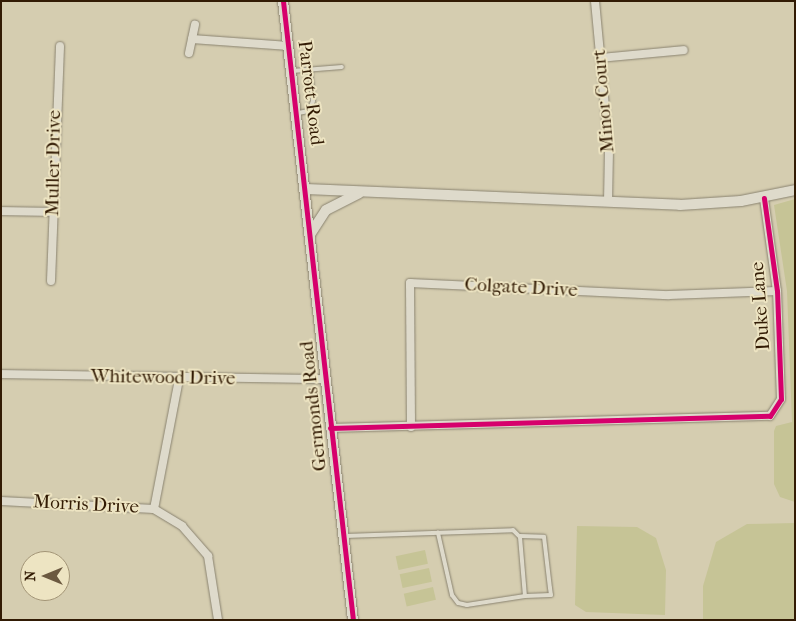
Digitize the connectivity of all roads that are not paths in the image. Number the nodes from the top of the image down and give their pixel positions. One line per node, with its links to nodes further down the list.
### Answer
1 (283, 1): 6 (street, Parrott Road)
2 (595, 1): 9 (street, Minor Court)
3 (195, 25): 4 (street)
4 (192, 39): 6 (street); 8 (street)
5 (60, 46): 20 (street, Muller Drive)
6 (289, 46): 12 (street, Parrott Road)
7 (684, 50): 9 (street)
8 (189, 53)
9 (600, 58): 18 (street, Minor Court)
10 (342, 67): 11 (lane)
11 (310, 69): 12 (lane); 13 (lane)
12 (292, 71): 13 (street, Parrott Road)
13 (298, 114): 14 (street, Parrott Road)
14 (306, 189): 16 (street); 21 (street, Germonds Road)
15 (795, 190): 17 (street)
16 (367, 191): 18 (street); 21 (street)
17 (764, 198): 18 (street); 23 (street, Duke Lane)
18 (608, 202)
19 (1, 211): 20 (street)
20 (53, 212): 22 (street, Muller Drive)
21 (311, 237): 26 (street, Germonds Road)
22 (51, 280)
23 (777, 291): 27 (street, Duke Lane); 27 (street, Colgate Drive)
24 (1, 374): 25 (street, Whitewood Drive)
25 (179, 379): 26 (street, Whitewood Drive); 30 (street)
26 (326, 379): 28 (street, Germonds Road)
27 (411, 427): 28 (street)
28 (330, 428): 32 (street, Germonds Road)
29 (1, 501): 30 (street, Morris Drive)
30 (154, 509): 36 (street, Morris Drive)
31 (438, 533): 32 (lane); 33 (lane); 34 (lane)
32 (343, 536): 35 (street, Germonds Road)
33 (520, 536): 34 (lane); 34 (lane)
34 (525, 596)
35 (355, 618)
36 (218, 620)

